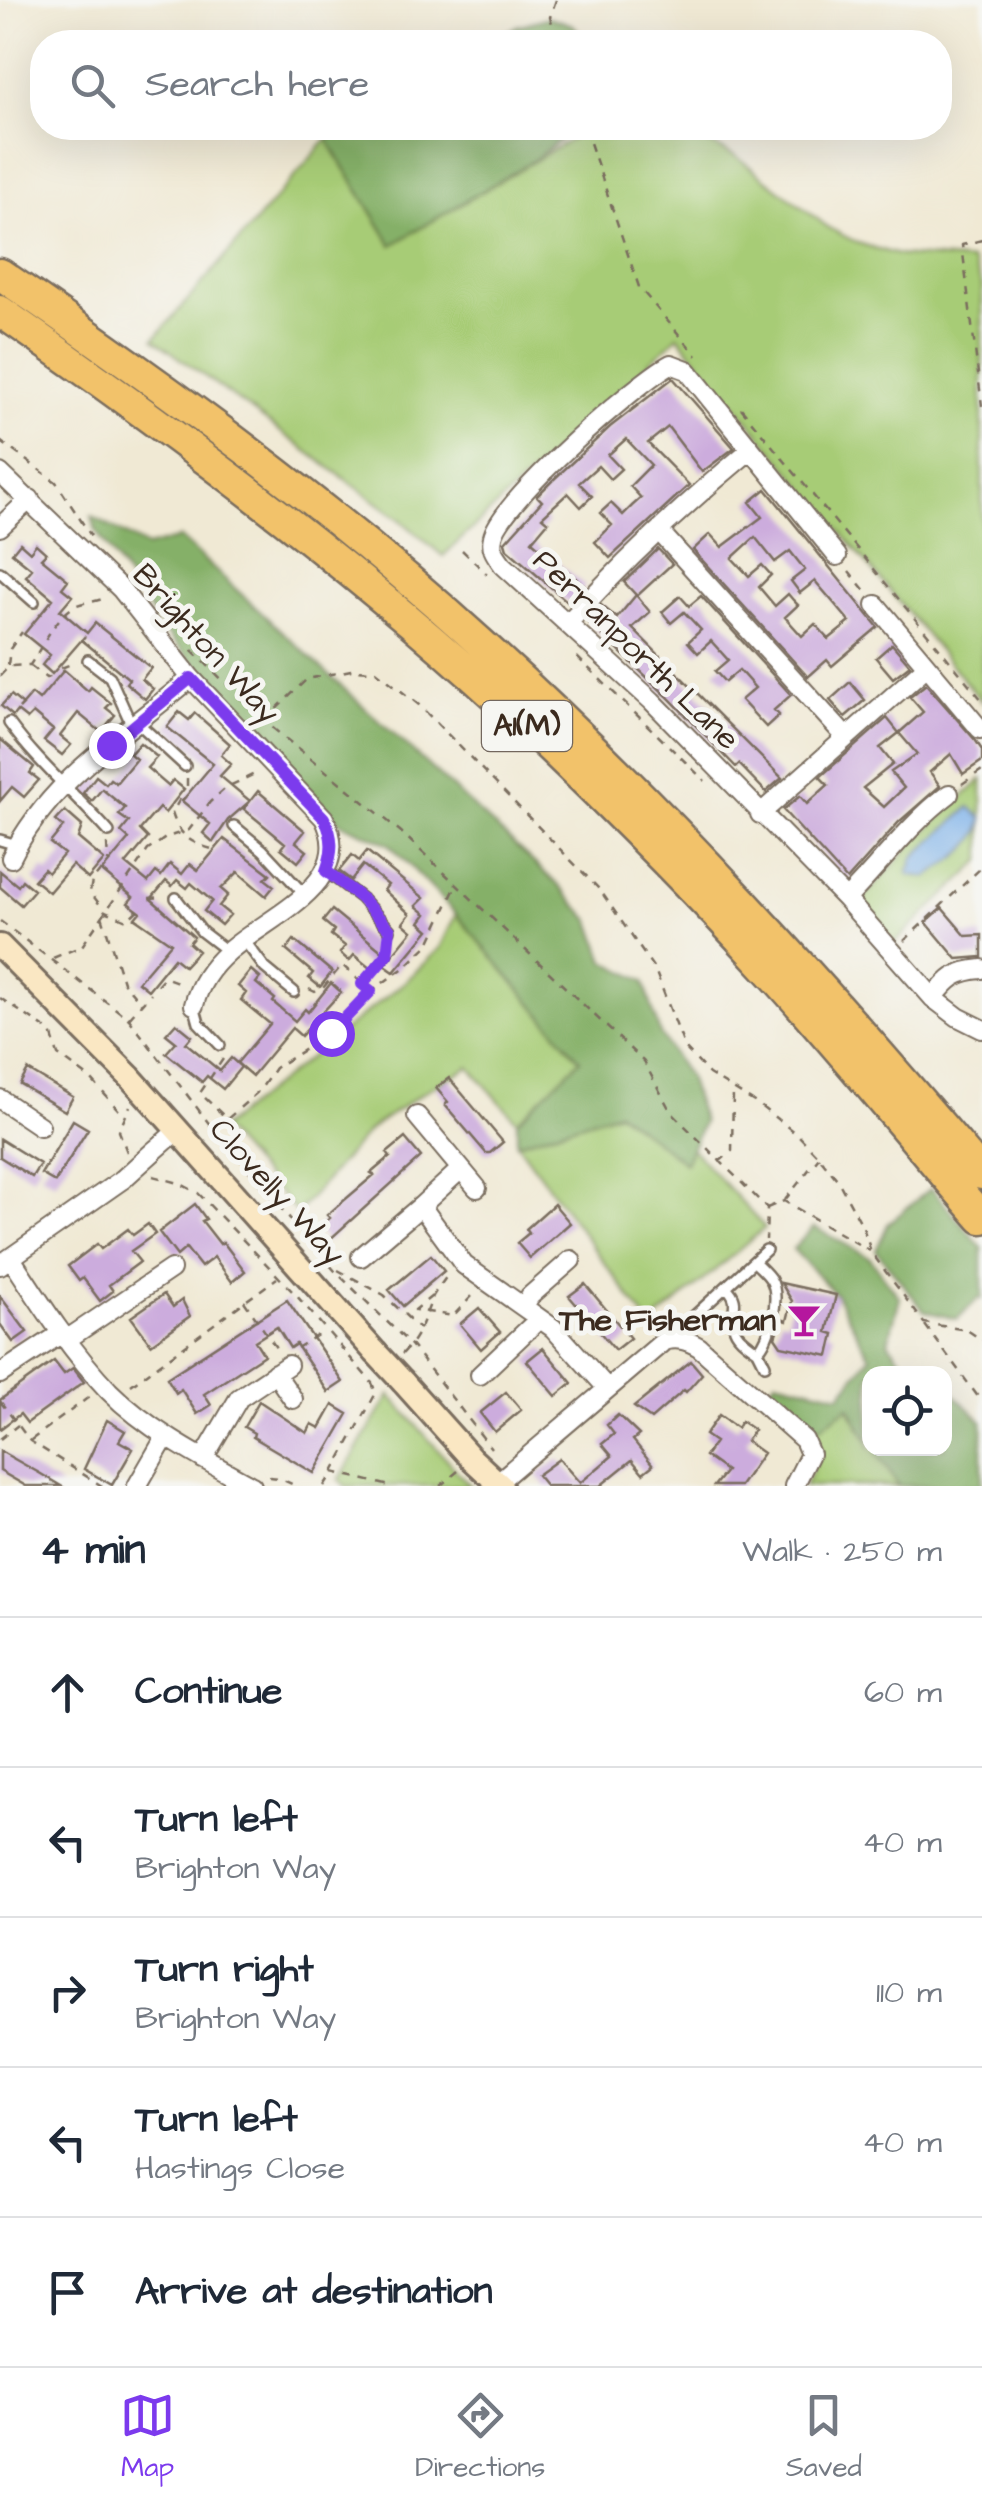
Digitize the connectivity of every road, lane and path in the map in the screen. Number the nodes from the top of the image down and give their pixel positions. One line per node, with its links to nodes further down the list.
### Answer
1 (556, 0): 2 (path)
2 (554, 30)
3 (589, 140): 7 (path)
4 (982, 240): 9 (path)
5 (0, 274): 96 (highway, A1(M))
6 (0, 312): 102 (highway, A1(M))
7 (702, 362)
8 (736, 403): 33 (path)
9 (982, 406)
10 (750, 451): 14 (street); 16 (street, Perranporth Lane); 22 (street, Perranporth Lane)
11 (0, 473): 12 (street, Brighton Way)
12 (30, 499): 13 (street); 19 (street, Brighton Way)
13 (0, 527)
14 (659, 532): 22 (street); 37 (street)
15 (462, 550): 18 (path)
16 (837, 556): 21 (path)
17 (0, 572): 20 (lane)
18 (489, 575)
19 (120, 589): 26 (path); 32 (street, Brighton Way)
20 (34, 602)
21 (876, 605): 28 (street)
22 (568, 623): 45 (street, Perranporth Lane)
23 (22, 632): 27 (path)
24 (568, 649): 42 (path)
25 (88, 660): 29 (path); 35 (lane)
26 (30, 665): 27 (path); 31 (path)
27 (9, 666): 30 (path)
28 (927, 666): 36 (street); 37 (street)
29 (61, 668)
30 (0, 676)
31 (54, 676)
32 (191, 678): 35 (street); 38 (street, Brighton Way)
33 (982, 700)
34 (9, 723): 41 (lane)
35 (135, 725): 39 (lane); 41 (street)
36 (980, 729)
37 (844, 736): 45 (street)
38 (270, 761): 48 (path); 54 (street, Brighton Way)
39 (185, 766)
40 (982, 770): 43 (path)
41 (65, 784): 47 (lane); 50 (street)
42 (708, 784)
43 (949, 794): 59 (street)
44 (180, 799): 48 (path)
45 (760, 814): 59 (street, Perranporth Lane)
46 (234, 826): 56 (lane)
47 (109, 832): 51 (path)
48 (180, 834): 49 (path); 61 (path)
49 (216, 844)
50 (9, 848)
51 (108, 862)
52 (982, 867): 68 (path)
53 (101, 870): 61 (path)
54 (326, 871): 56 (street); 64 (lane)
55 (456, 886): 73 (path); 83 (path); 94 (path)
56 (304, 894): 65 (street)
57 (149, 898): 58 (path)
58 (176, 898): 67 (lane)
59 (846, 899): 68 (street, Perranporth Lane)
60 (142, 905): 61 (path)
61 (105, 911): 62 (path)
62 (102, 916): 69 (path); 79 (path)
63 (0, 921): 69 (path)
64 (390, 930): 71 (path)
65 (244, 940): 67 (street); 75 (lane)
66 (0, 946): 90 (street, Clovelly Way, bridge)
67 (228, 952): 77 (street)
68 (892, 952): 78 (street, Perranporth Lane)
69 (52, 958): 80 (path)
70 (982, 970): 78 (street)
71 (362, 984): 73 (path); 75 (path)
72 (157, 986): 77 (path)
73 (371, 991): 88 (path)
74 (151, 992): 79 (path)
75 (294, 992)
76 (0, 998): 86 (path)
77 (196, 998): 82 (lane)
78 (933, 998): 81 (street, Perranporth Lane)
79 (141, 1004): 80 (path)
80 (129, 1019): 91 (path)
81 (982, 1028)
82 (220, 1045): 88 (path)
83 (733, 1089): 93 (path); 94 (path)
84 (0, 1099): 89 (street)
85 (133, 1101): 86 (path)
86 (123, 1115): 92 (path)
87 (417, 1116): 95 (street)
88 (227, 1119): 91 (path)
89 (40, 1126)
90 (178, 1130): 108 (street, bridge); 127 (street, Clovelly Way)
91 (214, 1130): 111 (path)
92 (126, 1152)
93 (818, 1157): 99 (path); 104 (path)
94 (720, 1162): 101 (path)
95 (461, 1170): 98 (street); 100 (street)
96 (982, 1174)
97 (151, 1175): 112 (path)
98 (478, 1188)
99 (784, 1202): 101 (path); 104 (path)
100 (421, 1206): 105 (street); 106 (street)
101 (768, 1208): 103 (path)
102 (982, 1218)
103 (766, 1250): 109 (lane)
104 (871, 1252): 119 (path)
105 (361, 1258)
106 (458, 1258): 113 (street); 115 (path)
107 (571, 1260): 118 (street)
108 (6, 1262): 122 (street)
109 (754, 1262): 114 (lane); 126 (lane)
110 (171, 1269): 122 (street)
111 (335, 1271): 120 (path); 125 (path)
112 (278, 1277): 116 (path); 121 (path)
113 (481, 1279): 117 (path); 118 (street)
114 (726, 1287): 123 (lane); 126 (lane)
115 (432, 1295): 117 (path); 117 (path)
116 (244, 1301): 128 (path); 133 (path)
117 (428, 1312): 120 (path)
118 (532, 1312): 131 (street); 132 (street)
119 (924, 1323): 124 (path); 136 (path)
120 (421, 1330): 125 (path)
121 (324, 1331): 128 (path); 143 (path)
122 (64, 1336): 130 (street); 133 (street)
123 (682, 1339): 132 (street); 151 (street)
124 (982, 1340)
125 (411, 1345): 127 (path); 144 (path)
126 (758, 1351): 129 (lane)
127 (387, 1355): 141 (street, Clovelly Way, bridge)
128 (282, 1365): 134 (street); 142 (street)
129 (765, 1365)
130 (0, 1374)
131 (480, 1375)
132 (607, 1388): 144 (street)
133 (111, 1391): 138 (street); 140 (path)
134 (294, 1400)
135 (0, 1401): 137 (path)
136 (982, 1402)
137 (18, 1425): 139 (path); 140 (path)
138 (166, 1436): 142 (street); 146 (street)
139 (0, 1439)
140 (30, 1441): 145 (path)
141 (472, 1459): 144 (street, Clovelly Way); 150 (path)
142 (204, 1460): 147 (street)
143 (333, 1472): 148 (path); 149 (path)
144 (499, 1476)
145 (102, 1486)
146 (137, 1486)
147 (252, 1486)
148 (324, 1486)
149 (390, 1486)
150 (440, 1486)
151 (794, 1486)

